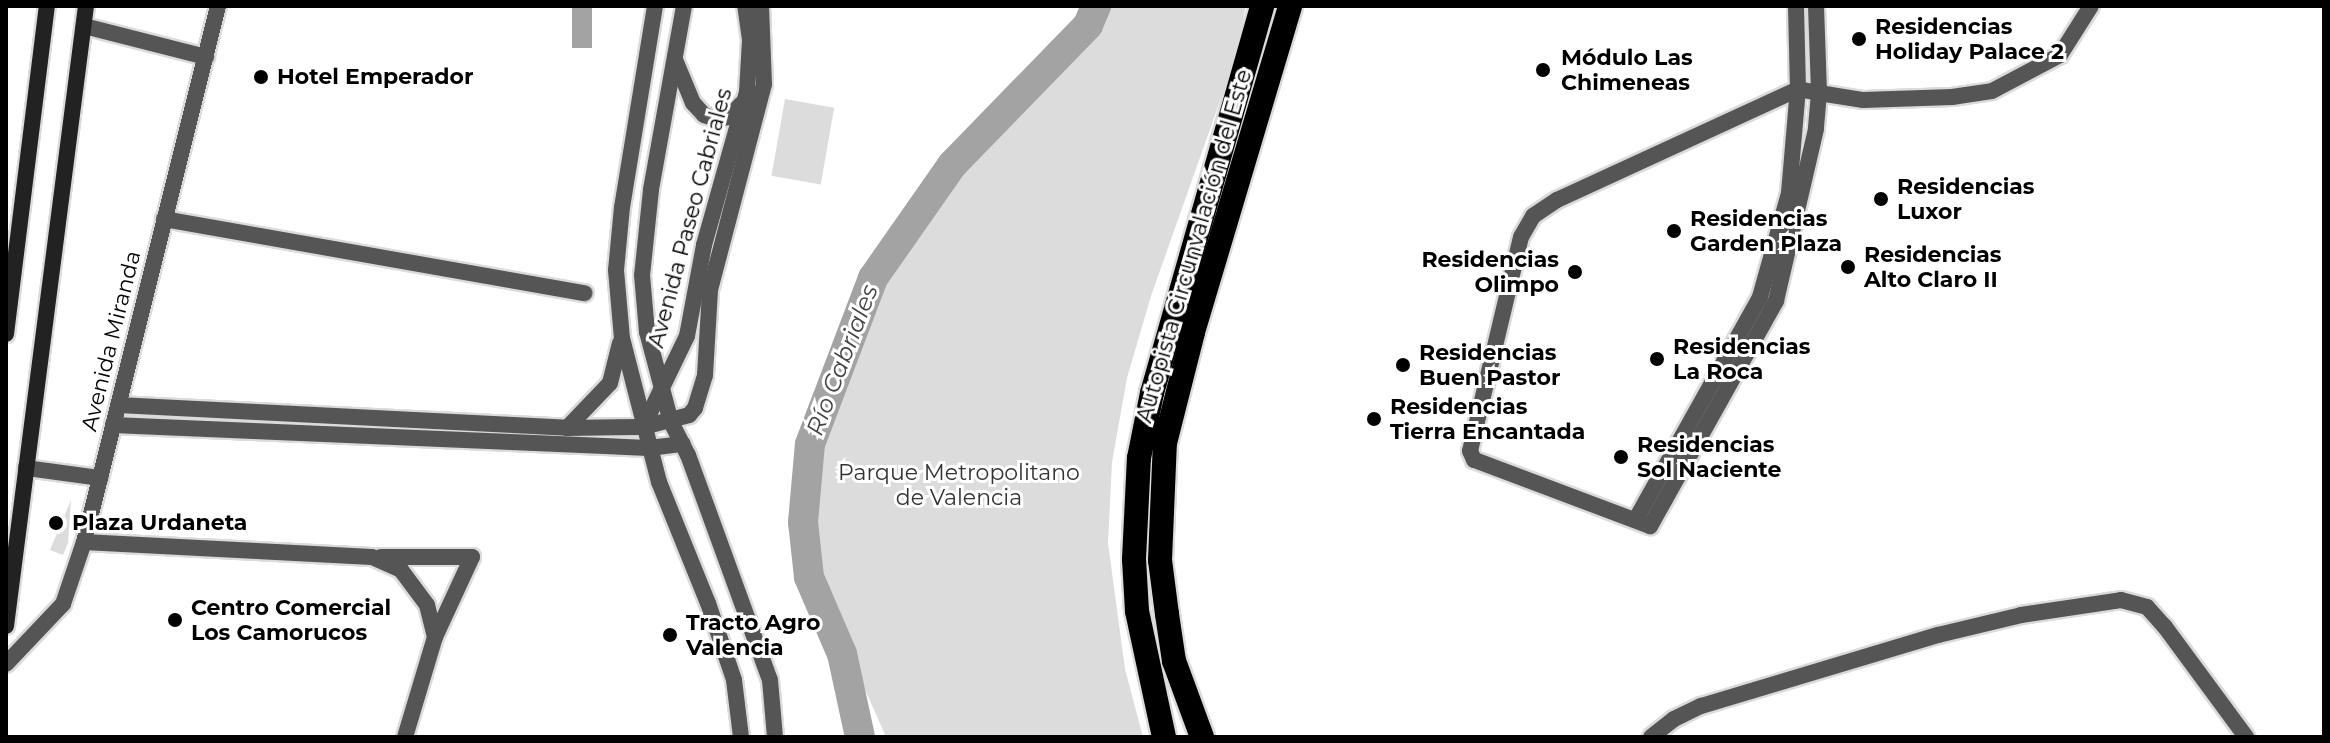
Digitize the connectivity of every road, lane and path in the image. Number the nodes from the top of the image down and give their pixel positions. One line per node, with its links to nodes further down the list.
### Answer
1 (47, 6): 23 (main road)
2 (86, 6): 14 (main road)
3 (218, 6): 15 (street, Avenida Miranda)
4 (655, 6): 24 (street, Avenida Paseo Cabriales)
5 (684, 6): 16 (street, Avenida Paseo Cabriales)
6 (745, 6): 19 (street, Avenida Paseo Cabriales)
7 (761, 6): 27 (street, Avenida Paseo Cabriales)
8 (1290, 6): 17 (highway, Autopista Circunvalación del Este)
9 (1304, 6): 17 (highway)
10 (1796, 6): 18 (street)
11 (1816, 6): 20 (street)
12 (2091, 6): 20 (street)
13 (1261, 9): 44 (highway, Autopista Circunvalación del Este)
14 (84, 26): 15 (street); 33 (main road)
15 (206, 57): 21 (street, Avenida Miranda)
16 (675, 59): 19 (street); 25 (street, Avenida Paseo Cabriales)
17 (1275, 61): 45 (highway, Autopista Circunvalación del Este)
18 (1798, 89): 20 (street); 35 (street); 35 (street)
19 (747, 92): 25 (street, Avenida Paseo Cabriales)
20 (1819, 93): 35 (street)
21 (164, 219): 22 (street); 26 (street, Avenida Miranda)
22 (585, 293)
23 (6, 334)
24 (622, 338): 29 (street, Avenida Paseo Cabriales); 30 (street)
25 (662, 392): 27 (street, Avenida Paseo Cabriales); 29 (street, Avenida Paseo Cabriales)
26 (118, 405): 28 (street, Avenida Miranda); 30 (street)
27 (671, 422): 29 (street); 31 (street, Avenida Paseo Cabriales)
28 (113, 425): 32 (street); 34 (street, Avenida Miranda)
29 (643, 427): 30 (street); 32 (street, Avenida Paseo Cabriales)
30 (567, 428)
31 (683, 444): 32 (street); 43 (street, Avenida Paseo Cabriales)
32 (649, 448): 42 (street, Avenida Paseo Cabriales)
33 (26, 468): 34 (street); 38 (main road)
34 (100, 478): 36 (street, Avenida Miranda)
35 (1643, 522)
36 (84, 542): 37 (street); 40 (street, Avenida Miranda)
37 (372, 557): 39 (street); 39 (street)
38 (6, 626)
39 (435, 637): 41 (street)
40 (6, 664)
41 (405, 737)
42 (741, 737)
43 (775, 737)
44 (1164, 737)
45 (1202, 737)
46 (1651, 737): 47 (street)
47 (2246, 737)

